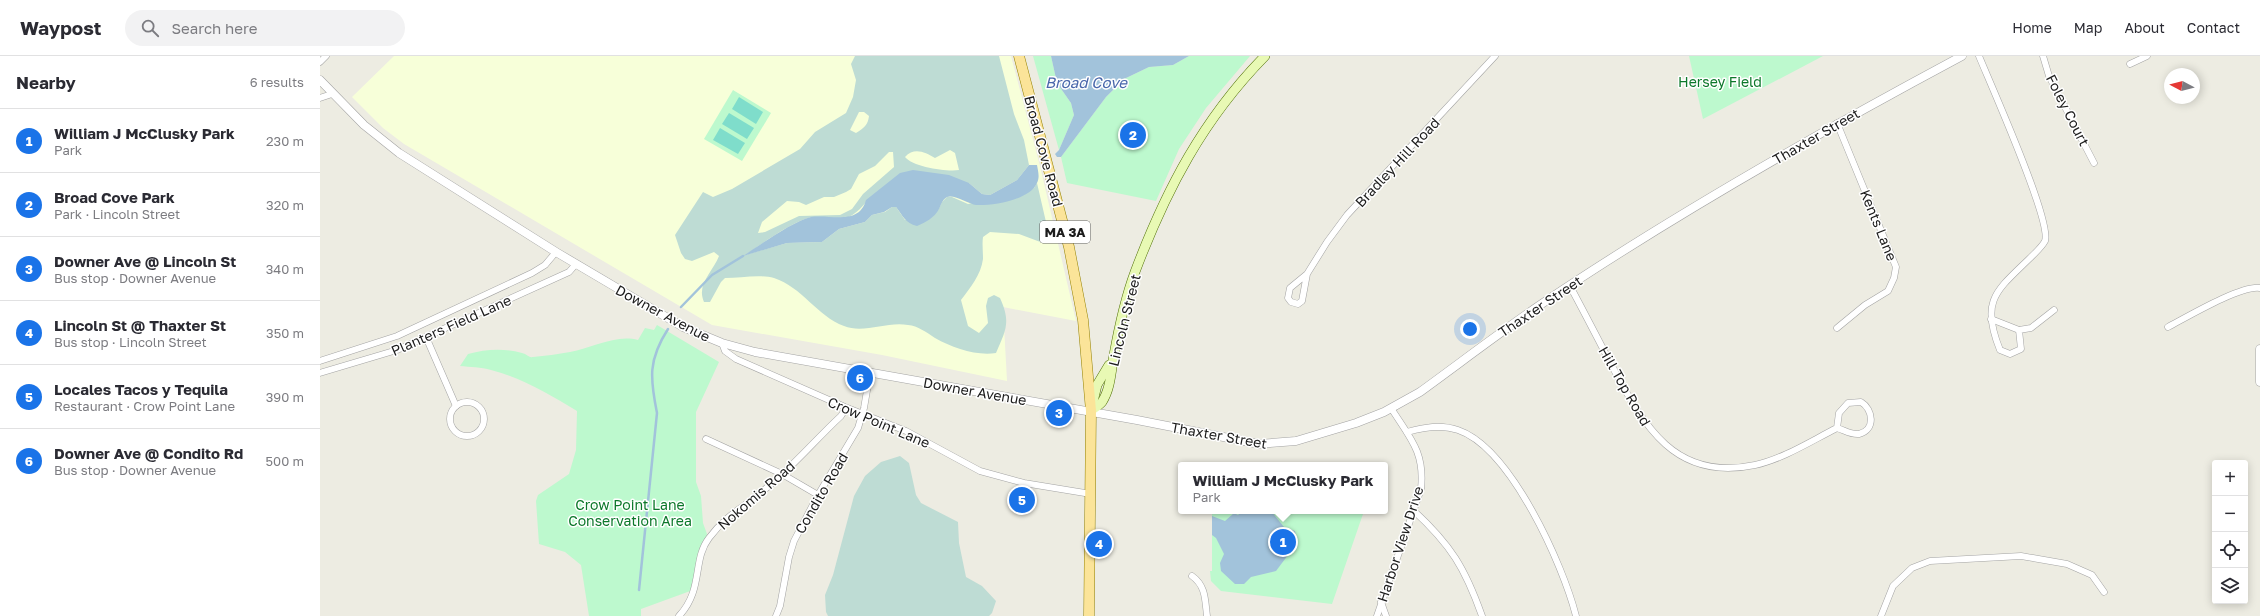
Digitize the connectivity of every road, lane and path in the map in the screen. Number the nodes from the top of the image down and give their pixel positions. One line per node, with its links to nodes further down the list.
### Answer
1 (326, 56): 9 (street)
2 (1019, 56): 36 (main road, Broad Cove Road / MA 3A)
3 (1265, 56): 36 (main road, Lincoln Street)
4 (1496, 56): 18 (street, Bradley Hill Road)
5 (1962, 56): 14 (street, Thaxter Street)
6 (1979, 56): 22 (street)
7 (2043, 56): 15 (street, Foley Court)
8 (2147, 56): 10 (street)
9 (320, 62)
10 (2130, 64)
11 (320, 80): 12 (street, Downer Avenue)
12 (332, 94): 13 (street); 16 (street, Downer Avenue)
13 (320, 98)
14 (1837, 123): 19 (street, Thaxter Street); 24 (street, Kents Lane)
15 (2094, 164)
16 (556, 252): 17 (street, Downer Avenue); 29 (street, Planters Field Lane)
17 (576, 264): 26 (street, Planters Field Lane); 27 (street, Downer Avenue)
18 (1307, 274): 18 (street, Bradley Hill Road)
19 (1570, 286): 35 (street, Thaxter Street); 38 (street, Hill Top Road)
20 (2260, 288): 23 (street)
21 (2054, 310): 25 (street)
22 (1991, 319): 25 (street); 25 (street)
23 (2168, 327)
24 (1837, 328)
25 (2019, 330)
26 (426, 337): 31 (street, Planters Field Lane); 33 (street)
27 (722, 343): 30 (street, Downer Avenue); 34 (street, Crow Point Lane)
28 (2260, 349): 32 (street)
29 (320, 361)
30 (870, 372): 36 (street, Downer Avenue); 37 (street, Condito Road)
31 (320, 373)
32 (2260, 382)
33 (456, 406): 33 (street)
34 (846, 408): 37 (street, Crow Point Lane); 41 (street, Nokomis Road)
35 (1391, 408): 36 (street, Thaxter Street); 39 (street, Harbor View Drive)
36 (1091, 411): 42 (main road, MA 3A)
37 (863, 414): 42 (street, Crow Point Lane); 43 (street, Condito Road)
38 (1837, 428): 38 (street)
39 (1407, 432): 44 (street, Harbor View Drive); 55 (street)
40 (706, 439): 41 (street)
41 (782, 474): 43 (street); 48 (street, Nokomis Road)
42 (1091, 494): 50 (main road, MA 3A)
43 (818, 495): 49 (street, Condito Road)
44 (1413, 510): 47 (street, Harbor View Drive); 54 (street)
45 (1192, 576): 51 (street)
46 (2104, 592): 56 (street)
47 (1381, 602): 52 (street, Harbor View Drive); 53 (street)
48 (679, 616)
49 (776, 616)
50 (1089, 616)
51 (1207, 616)
52 (1376, 616)
53 (1386, 616)
54 (1482, 616)
55 (1576, 616)
56 (1881, 616)

